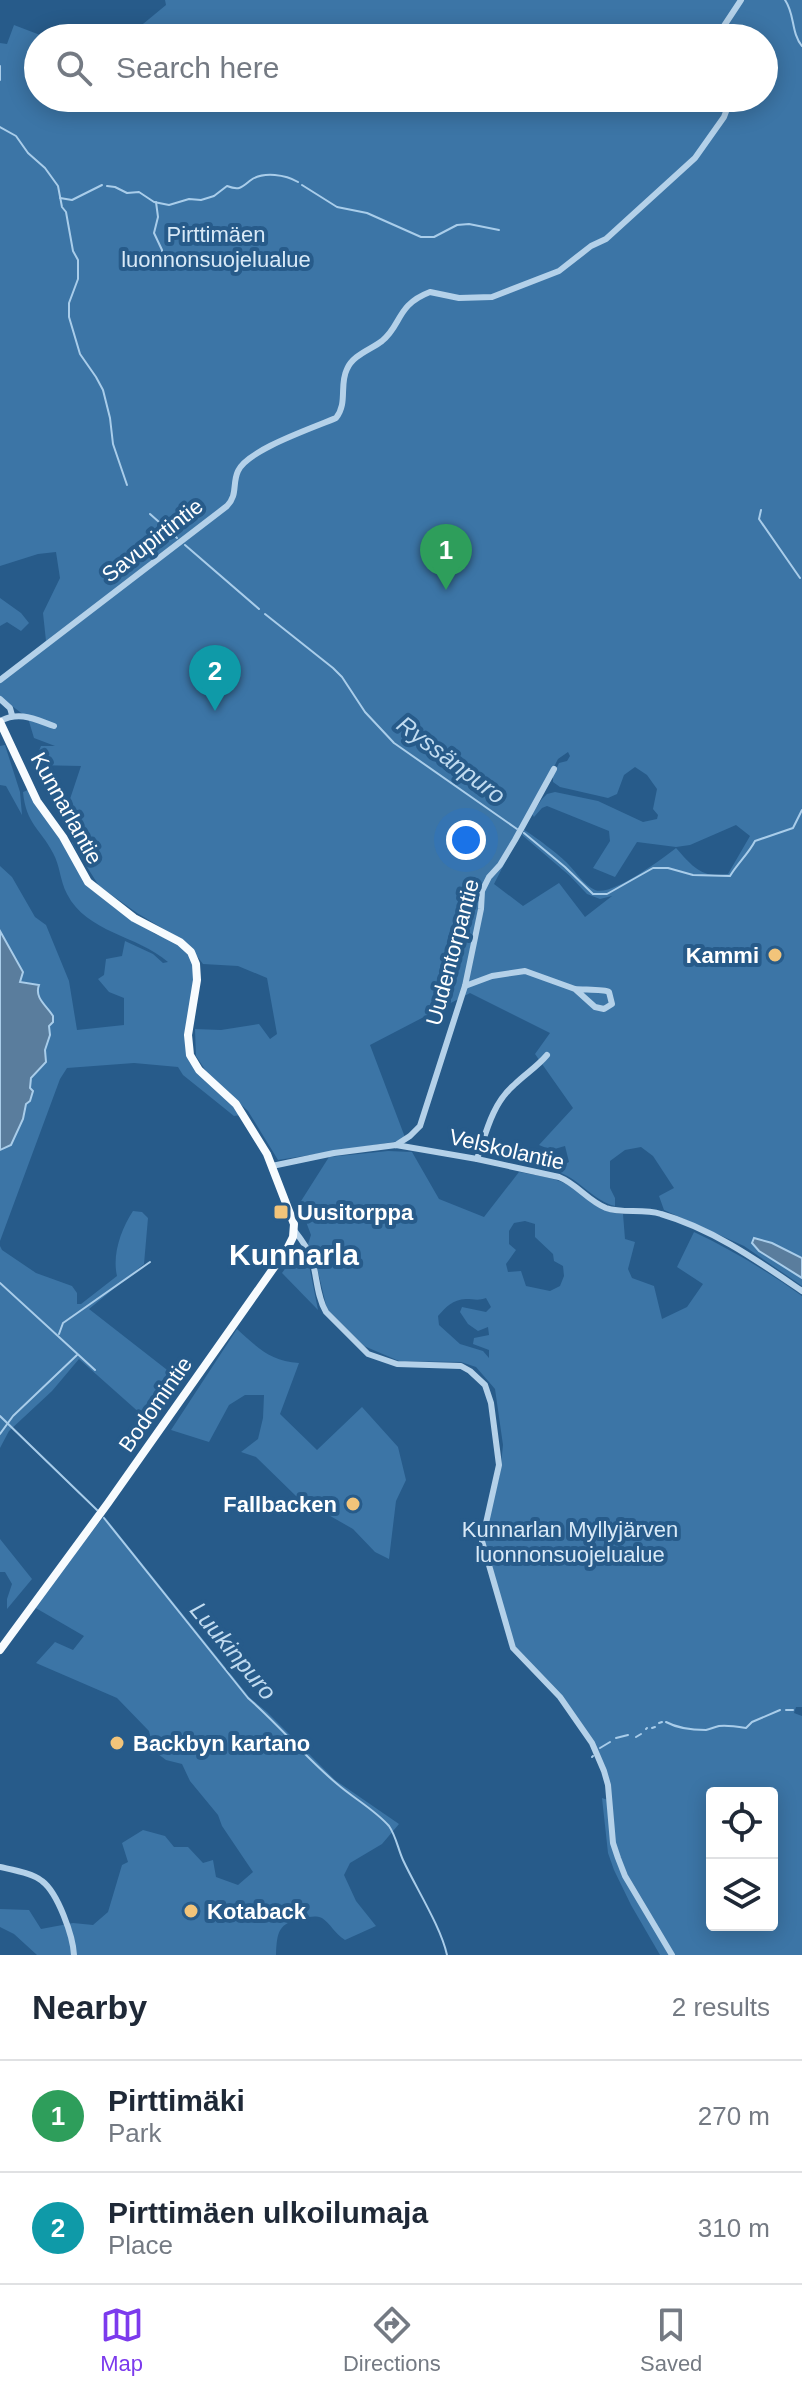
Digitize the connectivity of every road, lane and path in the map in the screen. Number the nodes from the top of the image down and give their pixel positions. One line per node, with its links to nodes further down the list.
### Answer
1 (741, 0): 2 (street)
2 (725, 24)
3 (726, 112): 4 (street, Savupirtintie)
4 (0, 680)
5 (0, 699): 6 (street)
6 (12, 715): 7 (street); 8 (street)
7 (0, 721): 15 (main road, Kunnarlantie)
8 (54, 726)
9 (554, 769): 10 (street, Uudentorpantie)
10 (465, 986): 11 (street); 13 (street, Uudentorpantie)
11 (575, 989): 11 (street)
12 (547, 1055): 14 (street)
13 (396, 1145): 14 (street, Velskolantie); 15 (street, Velskolantie)
14 (477, 1159): 17 (street, Velskolantie)
15 (272, 1166): 16 (main road)
16 (294, 1230): 18 (main road, Bodomintie); 21 (street)
17 (802, 1291)
18 (0, 1650)
19 (0, 1867): 20 (street)
20 (74, 1955)
21 (672, 1955)

